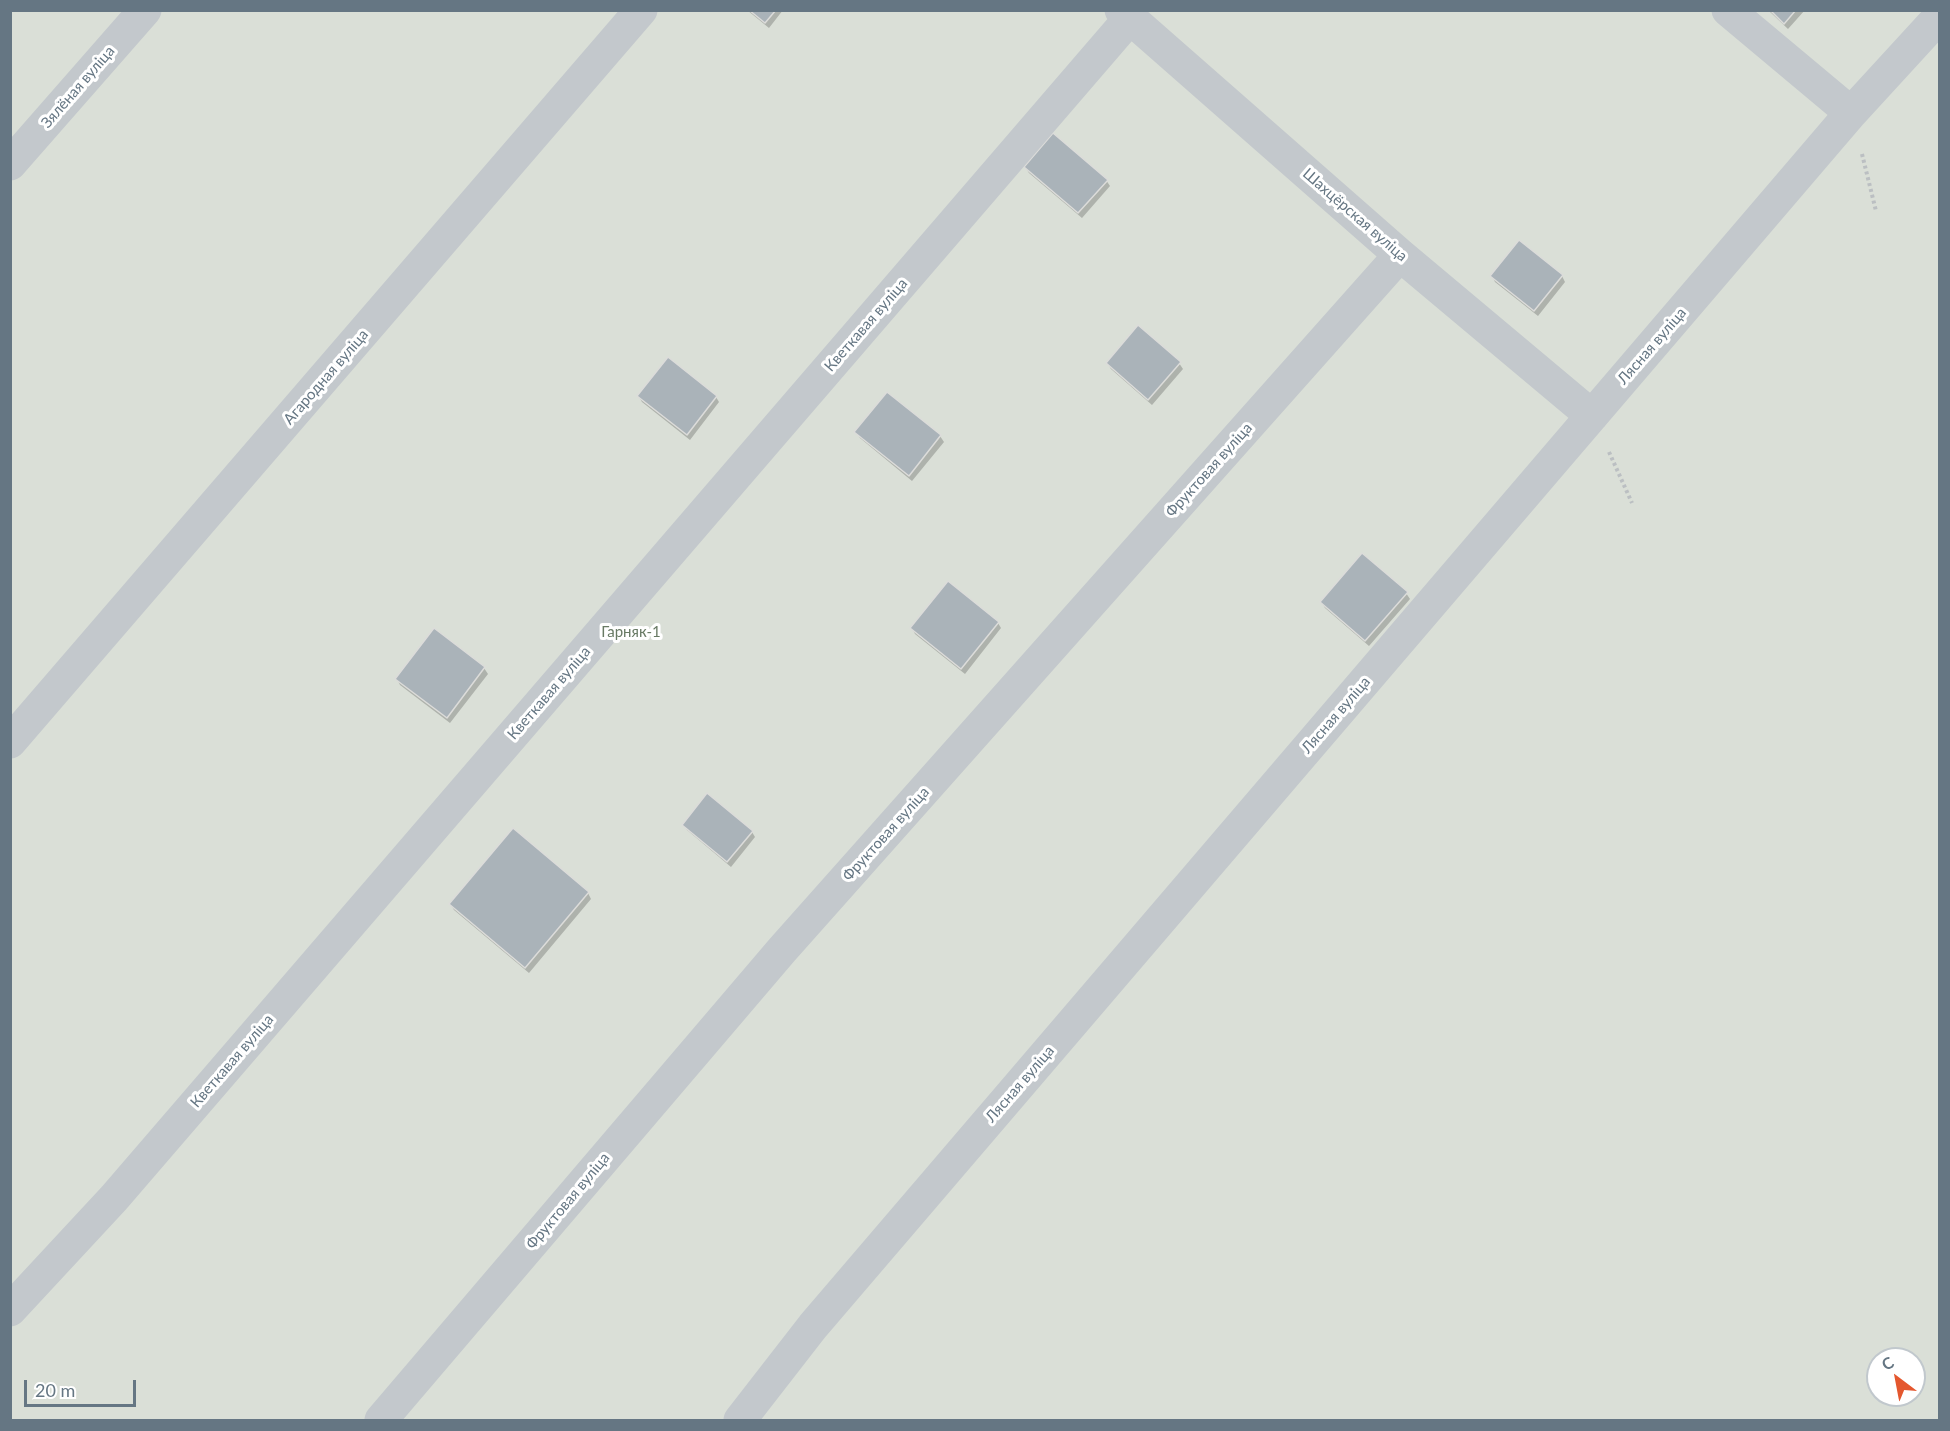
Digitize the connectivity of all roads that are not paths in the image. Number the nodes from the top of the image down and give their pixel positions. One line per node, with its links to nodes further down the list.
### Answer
1 (145, 10): 7 (street, Зялёная вуліца)
2 (641, 10): 10 (street, Агародная вуліца)
3 (1728, 10): 6 (street)
4 (1126, 14): 8 (street, Шахцёрская вуліца); 11 (street, Кветкавая вуліца)
5 (1940, 16): 6 (street, Лясная вуліца)
6 (1851, 113): 9 (street, Лясная вуліца)
7 (10, 164)
8 (1400, 255): 9 (street, Шахцёрская вуліца); 12 (street, Фруктовая вуліца)
9 (1592, 416): 13 (street, Лясная вуліца)
10 (10, 742)
11 (10, 1310)
12 (381, 1420)
13 (740, 1420)

